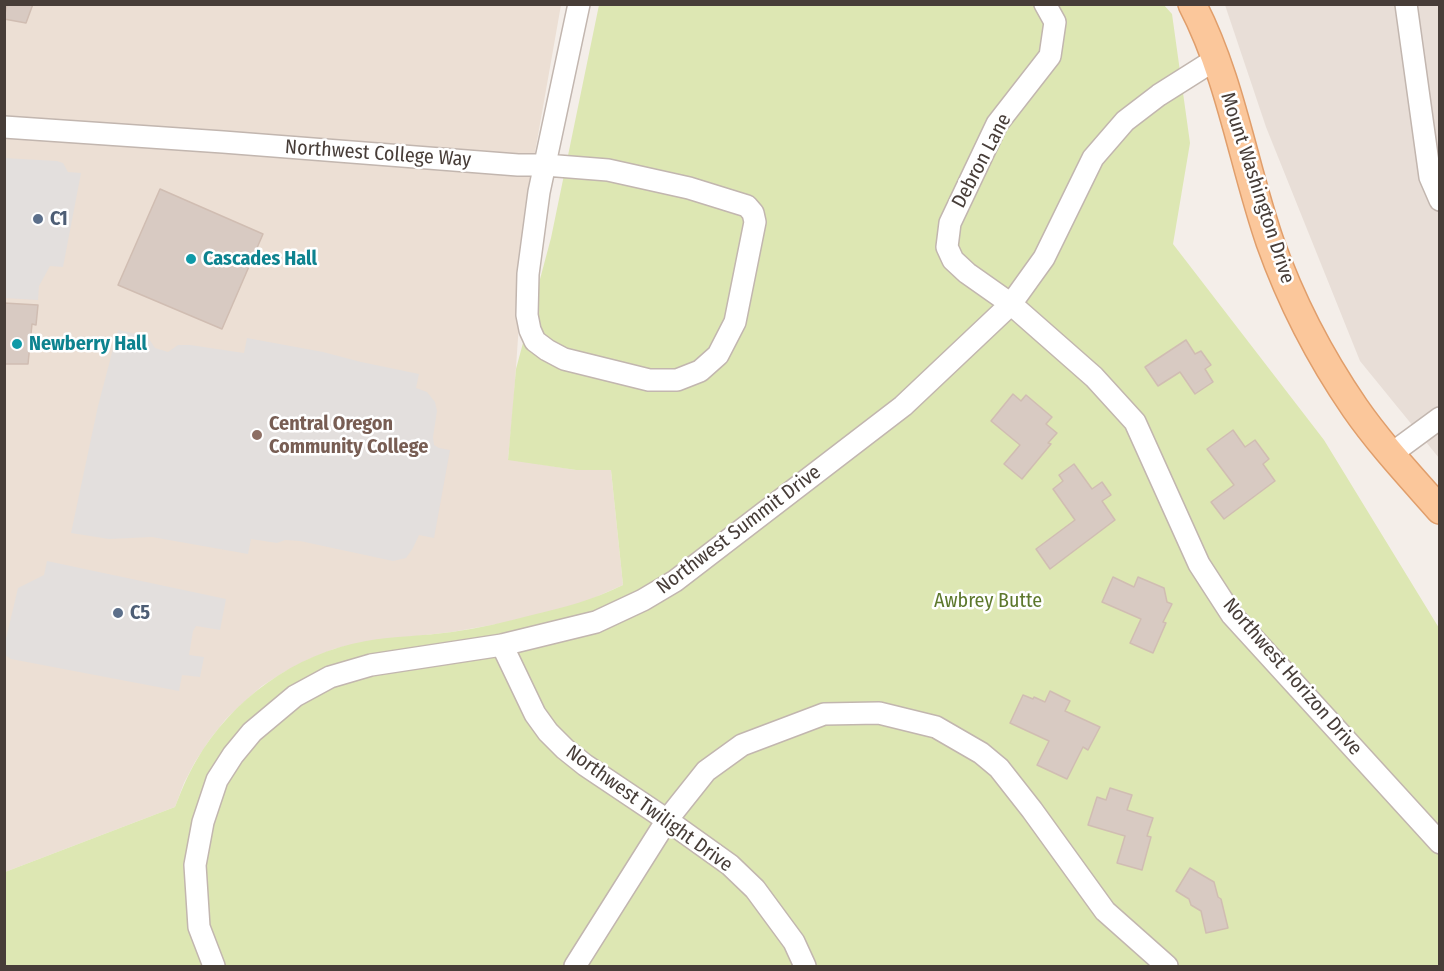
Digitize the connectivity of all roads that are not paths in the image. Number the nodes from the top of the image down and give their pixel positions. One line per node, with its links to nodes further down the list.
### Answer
1 (579, 4): 7 (street)
2 (1045, 4): 9 (street, Debron Lane)
3 (1192, 4): 5 (main road, Mount Washington Drive)
4 (1406, 4): 8 (street)
5 (1216, 59): 9 (street, Northwest Summit Drive); 11 (main road, Mount Washington Drive)
6 (4, 127): 7 (street, Northwest College Way)
7 (545, 165): 7 (street, Northwest College Way)
8 (1440, 200)
9 (1011, 304): 13 (street, Northwest Summit Drive); 15 (street, Northwest Horizon Drive)
10 (1440, 418): 11 (street)
11 (1391, 454): 12 (main road, Mount Washington Drive)
12 (1440, 510)
13 (502, 645): 14 (street, Northwest Twilight Drive); 16 (street, Northwest Summit Drive)
14 (667, 820): 17 (street); 18 (street, Northwest Twilight Drive); 19 (street)
15 (1440, 843)
16 (214, 966)
17 (575, 966)
18 (805, 966)
19 (1167, 966)

